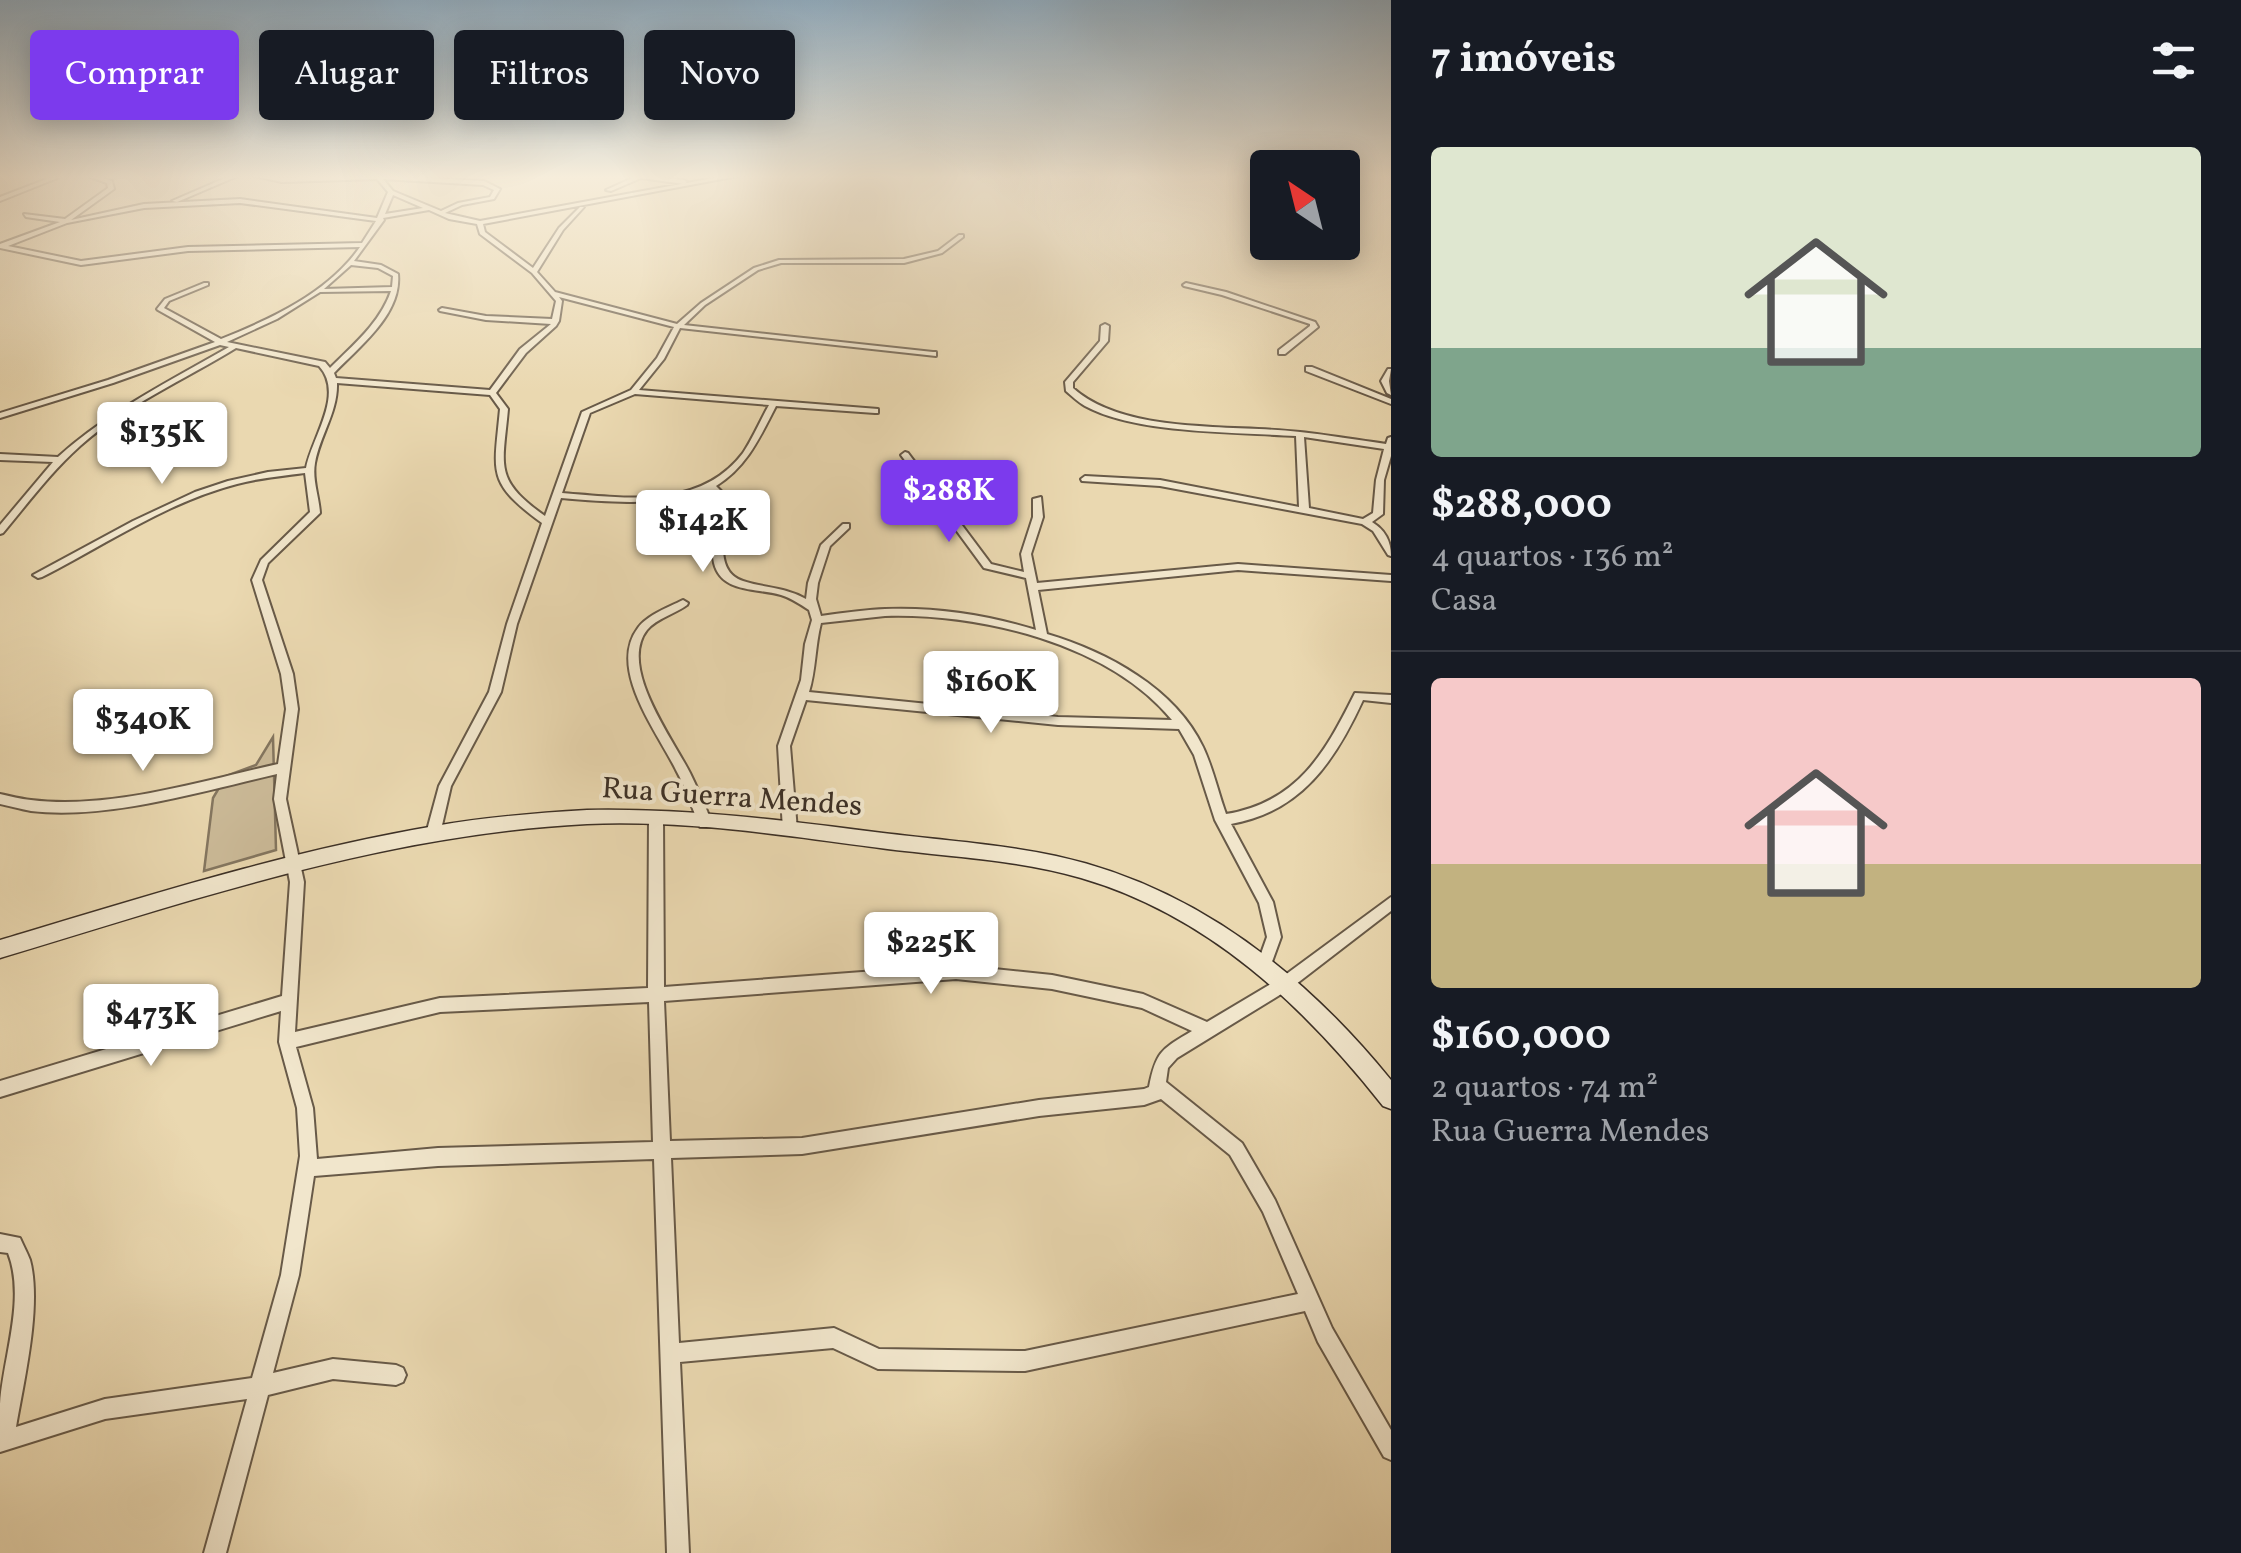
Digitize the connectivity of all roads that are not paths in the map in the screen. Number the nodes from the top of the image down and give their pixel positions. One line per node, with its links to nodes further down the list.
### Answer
1 (7, 247): 2 (street)
2 (278, 247)
3 (363, 247): 7 (street)
4 (499, 247): 8 (street)
5 (551, 247): 8 (street)
6 (946, 247): 16 (street)
7 (352, 263): 11 (street); 12 (street)
8 (534, 272): 13 (street)
9 (206, 284): 18 (street)
10 (1186, 285): 20 (street)
11 (395, 290): 12 (street); 24 (street)
12 (321, 291): 18 (street)
13 (555, 294): 15 (street); 16 (street)
14 (442, 310): 15 (street)
15 (556, 321): 26 (street)
16 (678, 326): 21 (street); 25 (street)
17 (1105, 326): 32 (street)
18 (222, 343): 19 (street); 31 (street)
19 (236, 346): 24 (street); 36 (street)
20 (1282, 352)
21 (932, 354)
22 (1309, 369): 29 (street)
23 (1391, 370): 27 (street)
24 (332, 376): 26 (street); 37 (street)
25 (634, 392): 28 (street); 40 (street)
26 (492, 393): 46 (street)
27 (1391, 393)
28 (774, 402): 30 (street); 39 (street)
29 (1391, 402)
30 (875, 410)
31 (0, 416)
32 (1300, 434): 33 (street); 42 (street)
33 (1389, 444): 44 (street)
34 (905, 454): 52 (street)
35 (0, 457): 36 (street)
36 (59, 460): 48 (street)
37 (309, 470): 50 (street); 59 (street)
38 (1086, 479): 42 (street)
39 (713, 488): 40 (street); 54 (street)
40 (556, 495): 46 (street)
41 (1038, 499): 52 (street)
42 (1304, 509): 45 (street)
43 (1391, 511): 44 (street)
44 (1378, 514): 45 (street)
45 (1365, 522): 49 (street)
46 (548, 523): 65 (street)
47 (846, 526): 54 (street)
48 (0, 531)
49 (1391, 553)
50 (38, 575)
51 (1391, 578): 52 (street)
52 (1032, 582): 55 (street)
53 (683, 603): 63 (street)
54 (816, 614): 55 (street); 56 (street)
55 (1042, 635): 58 (street)
56 (802, 695): 58 (street); 64 (street)
57 (1391, 698): 62 (street)
58 (1183, 724): 62 (street)
59 (282, 768): 60 (street); 66 (street)
60 (0, 800)
61 (656, 819): 63 (street, Rua Guerra Mendes); 65 (street, Rua Guerra Mendes); 71 (street)
62 (1222, 820): 69 (street)
63 (705, 822): 64 (street, Rua Guerra Mendes)
64 (790, 830): 69 (street, Rua Guerra Mendes)
65 (433, 834): 66 (street, Rua Guerra Mendes)
66 (294, 864): 68 (street, Rua Guerra Mendes); 72 (street)
67 (1391, 903): 70 (street)
68 (0, 949)
69 (1264, 964): 70 (street, Rua Guerra Mendes)
70 (1286, 982): 73 (street); 77 (street, Rua Guerra Mendes)
71 (656, 993): 73 (street); 74 (street); 78 (street)
72 (288, 1002): 74 (street); 76 (street)
73 (1206, 1029): 75 (street)
74 (287, 1042): 79 (street)
75 (1159, 1088): 78 (street); 81 (street)
76 (0, 1089)
77 (1391, 1098)
78 (664, 1153): 79 (street); 82 (street)
79 (308, 1168): 84 (street)
80 (0, 1243): 85 (street)
81 (1310, 1301): 82 (street); 86 (street)
82 (672, 1353): 88 (street)
83 (396, 1375): 84 (street)
84 (258, 1387): 85 (street); 87 (street)
85 (2, 1441)
86 (1391, 1450)
87 (215, 1553)
88 (678, 1553)

